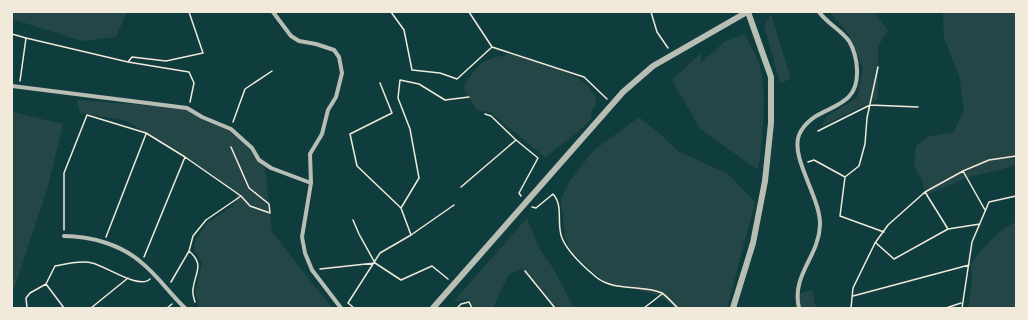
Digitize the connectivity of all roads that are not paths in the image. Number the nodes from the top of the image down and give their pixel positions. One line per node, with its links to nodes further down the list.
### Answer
1 (273, 12): 5 (street)
2 (748, 12): 9 (street); 10 (street)
3 (819, 12): 11 (street)
4 (12, 86): 5 (street)
5 (311, 183): 8 (street)
6 (64, 236): 7 (street)
7 (185, 308)
8 (341, 308)
9 (433, 308)
10 (733, 308)
11 (799, 308)

